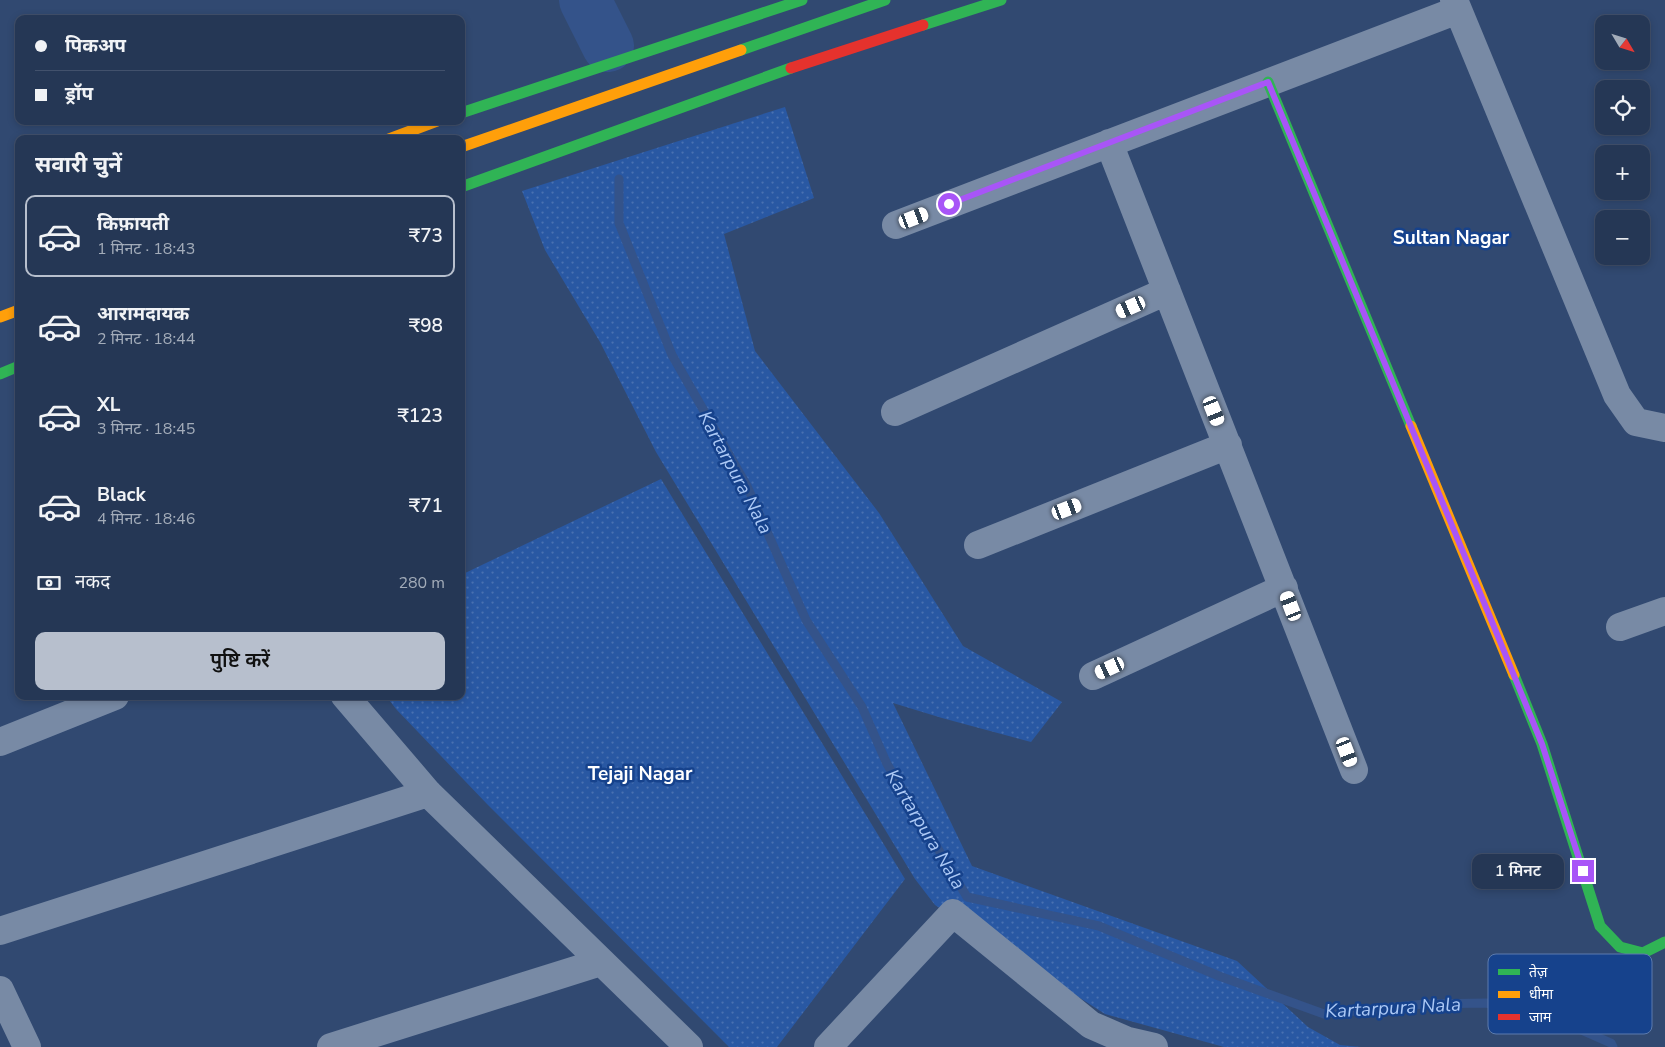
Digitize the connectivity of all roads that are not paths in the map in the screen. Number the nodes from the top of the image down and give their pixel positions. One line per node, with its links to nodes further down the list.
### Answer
1 (802, 0): 6 (main road)
2 (885, 0): 10 (main road)
3 (1001, 0): 11 (main road)
4 (1456, 5): 5 (street); 19 (street)
5 (1268, 82): 9 (street); 32 (main road)
6 (465, 112)
7 (426, 125): 8 (main road)
8 (399, 135)
9 (1109, 143): 12 (street); 13 (street)
10 (465, 146)
11 (465, 186)
12 (896, 225)
13 (1167, 291): 18 (street); 20 (street)
14 (15, 311): 15 (main road)
15 (0, 317)
16 (15, 368): 17 (main road)
17 (0, 374)
18 (895, 412)
19 (1665, 428)
20 (1228, 446): 21 (street); 22 (street)
21 (978, 545)
22 (1284, 588): 25 (street); 29 (street)
23 (1665, 611): 24 (street)
24 (1620, 627)
25 (1093, 676)
26 (105, 700): 28 (street)
27 (349, 700): 30 (street)
28 (0, 742)
29 (1354, 770)
30 (428, 793): 31 (street); 33 (street)
31 (0, 931)
32 (1665, 942)
33 (601, 962): 36 (street); 37 (street)
34 (0, 990): 35 (street)
35 (27, 1047)
36 (331, 1047)
37 (689, 1047)
38 (828, 1047): 39 (street)
39 (1154, 1047)

